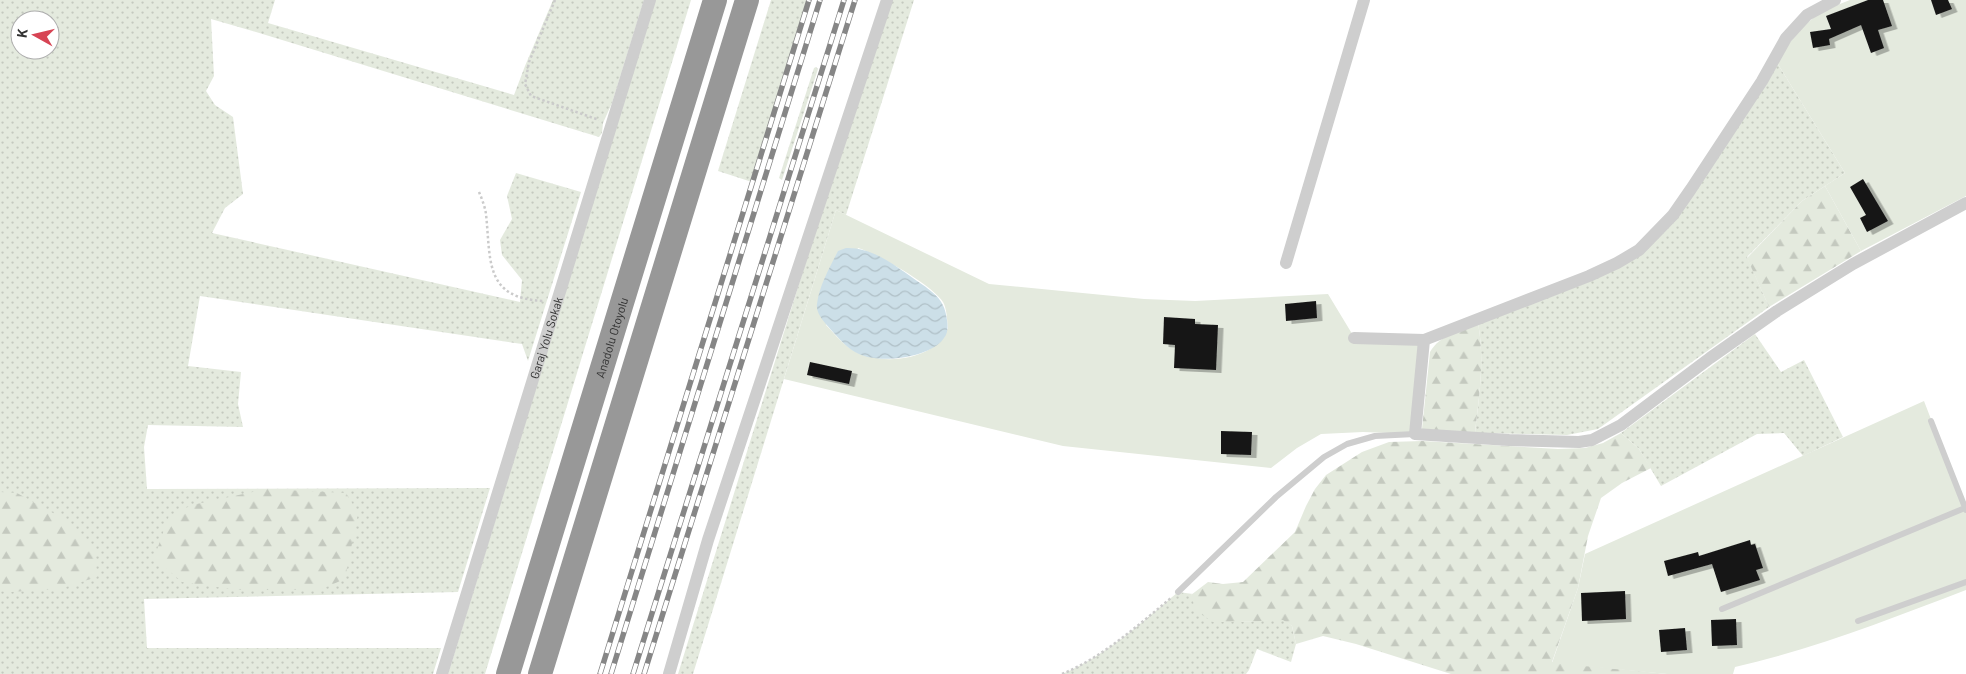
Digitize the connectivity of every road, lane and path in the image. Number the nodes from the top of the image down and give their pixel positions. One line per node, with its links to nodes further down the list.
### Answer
1 (555, 0): 8 (path)
2 (650, 0): 8 (street, Garaj Yolu Sokak)
3 (715, 0): 23 (highway, Anadolu Otoyolu)
4 (747, 0): 24 (highway)
5 (886, 0): 25 (street)
6 (1364, 0): 11 (street)
7 (1836, 0): 14 (street)
8 (612, 123): 12 (street, Garaj Yolu Sokak)
9 (479, 192): 12 (path)
10 (1966, 203): 16 (street)
11 (1286, 263)
12 (557, 301): 22 (street, Garaj Yolu Sokak)
13 (1354, 338): 14 (street)
14 (1424, 340): 16 (street)
15 (1931, 420): 17 (lane)
16 (1415, 434): 19 (lane)
17 (1966, 509): 20 (lane)
18 (1966, 582): 21 (lane)
19 (1178, 592): 26 (path)
20 (1722, 609)
21 (1858, 621)
22 (442, 674)
23 (508, 674)
24 (540, 674)
25 (669, 674)
26 (1062, 674)

